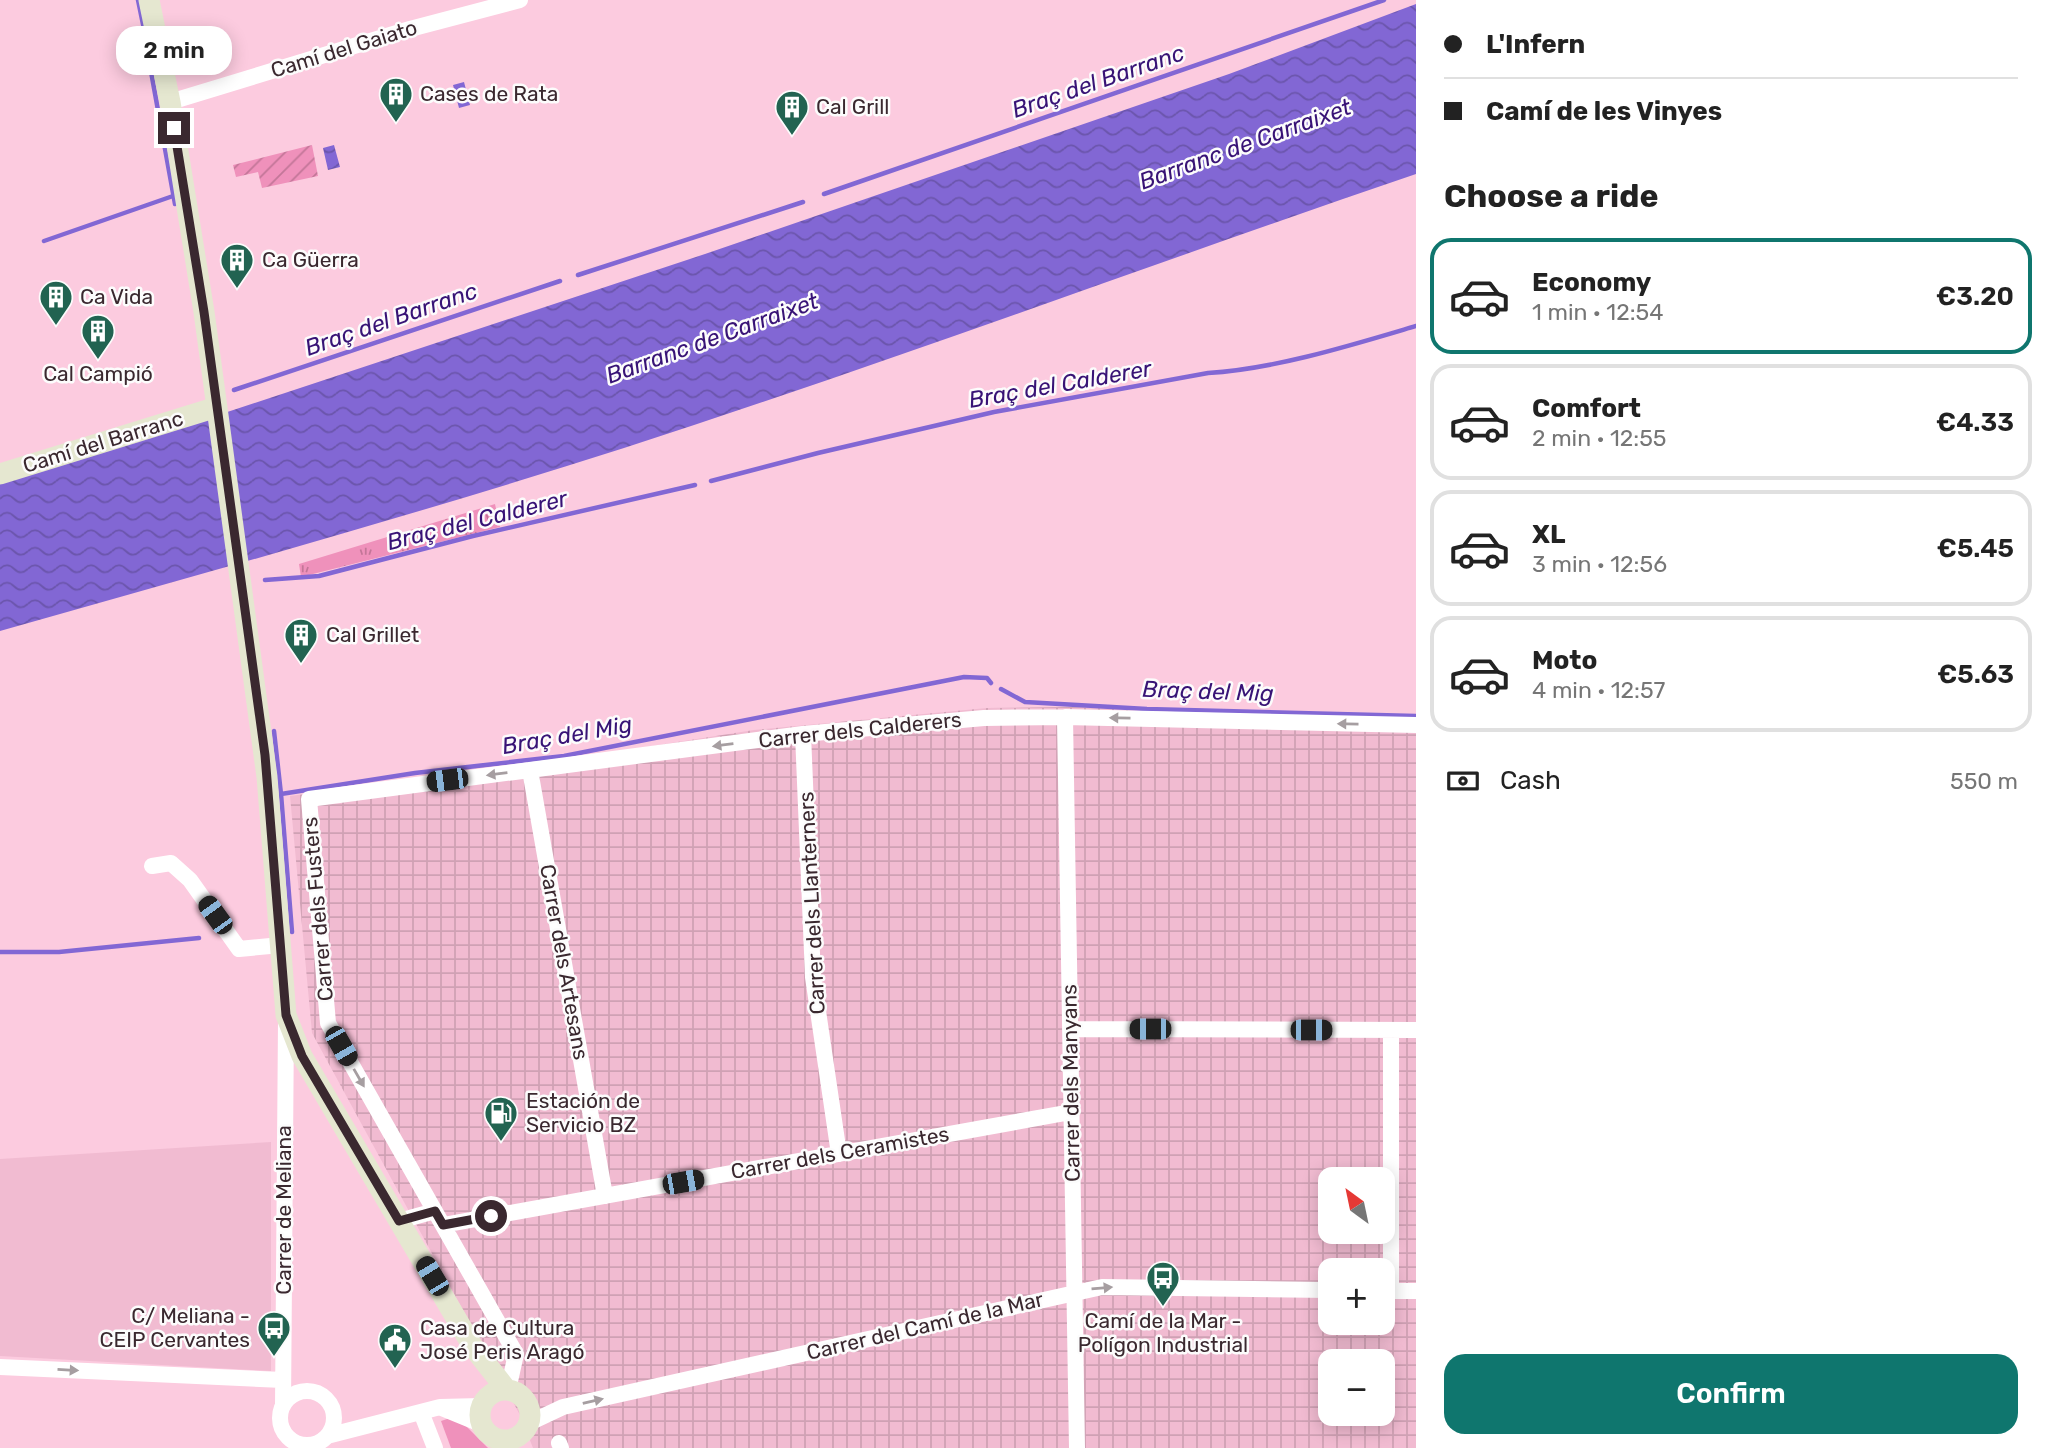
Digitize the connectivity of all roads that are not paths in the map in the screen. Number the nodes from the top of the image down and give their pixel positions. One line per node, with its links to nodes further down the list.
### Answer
1 (149, 0): 3 (main road)
2 (520, 0): 3 (street, Camí del Gaiato)
3 (170, 102): 4 (main road)
4 (214, 410): 5 (main road, Camí del Barranc); 12 (main road)
5 (0, 474)
6 (1065, 717): 7 (street, Carrer dels Calderers, one-way to 6); 8 (street, Carrer dels Calderers); 14 (street, Carrer dels Manyans)
7 (1416, 725)
8 (803, 734): 9 (street, Carrer dels Calderers, one-way to 9); 18 (street, Carrer dels Llanterners)
9 (530, 770): 10 (street, Carrer dels Calderers, one-way to 10); 19 (street, Carrer dels Artesans)
10 (309, 799): 20 (street, Carrer dels Fusters, one-way to 20)
11 (152, 866): 12 (street)
12 (281, 945): 13 (main road)
13 (286, 1015): 21 (main road); 28 (street, Carrer de Meliana)
14 (1070, 1028): 15 (street); 17 (street, Carrer dels Manyans)
15 (1391, 1030): 16 (street); 22 (street)
16 (1416, 1030)
17 (1071, 1112): 18 (street, Carrer dels Ceramistes); 26 (street, Carrer dels Manyans)
18 (839, 1154): 19 (street, Carrer dels Ceramistes)
19 (605, 1196): 20 (street, Carrer dels Ceramistes)
20 (439, 1218): 21 (street, Carrer dels Ceramistes); 29 (street, Carrer dels Fusters)
21 (399, 1221): 29 (main road)
22 (1388, 1258)
23 (1318, 1290): 26 (street, Carrer del Camí de la Mar, one-way to 23)
24 (1395, 1291): 25 (street)
25 (1416, 1291)
26 (1074, 1293): 34 (street, Carrer del Camí de la Mar, one-way to 26); 37 (street, Carrer dels Manyans)
27 (0, 1367): 28 (street, one-way to 28)
28 (283, 1380): 30 (street, Carrer de Meliana)
29 (493, 1401): 31 (street); 34 (main road); 34 (main road)
30 (283, 1406): 32 (street); 35 (street)
31 (421, 1412): 33 (street); 36 (street)
32 (334, 1417): 33 (street); 35 (street)
33 (353, 1429): 35 (street)
34 (515, 1439)
35 (329, 1441)
36 (435, 1448)
37 (1077, 1448)

